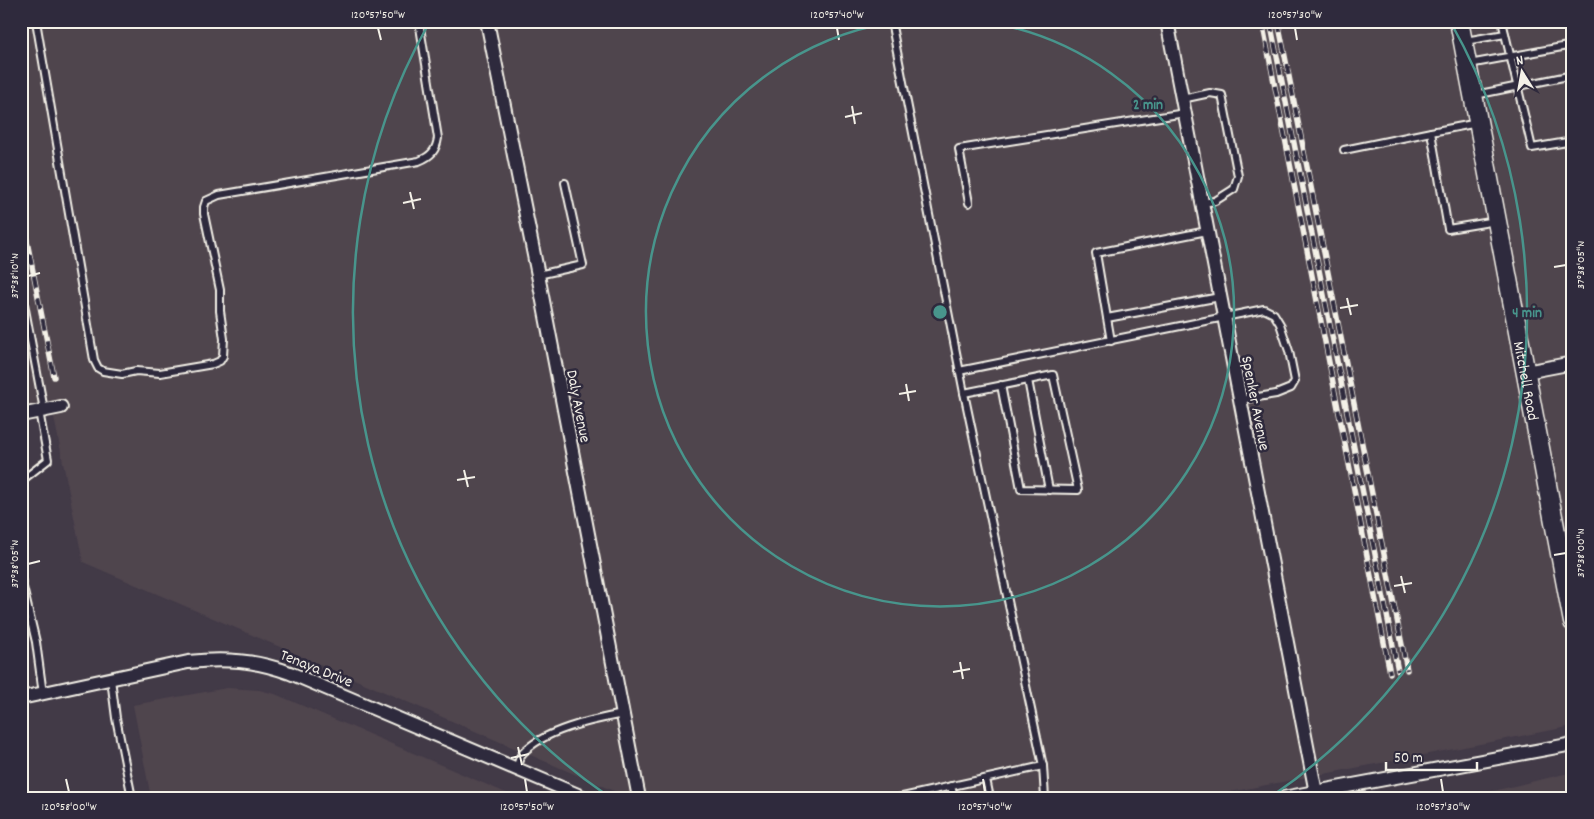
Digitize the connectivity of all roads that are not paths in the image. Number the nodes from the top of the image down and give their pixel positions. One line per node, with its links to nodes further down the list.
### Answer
1 (36, 21): 2 (lane)
2 (419, 21)
3 (487, 21): 27 (street, Daly Avenue)
4 (891, 21): 34 (lane)
5 (1167, 21): 16 (street, Spenker Avenue)
6 (1459, 21): 9 (main road, Mitchell Road)
7 (1502, 21): 8 (lane)
8 (1505, 34): 9 (lane); 11 (lane)
9 (1464, 42): 12 (main road, Mitchell Road)
10 (1573, 45): 11 (lane)
11 (1510, 57): 12 (lane); 14 (lane)
12 (1468, 64): 15 (main road, Mitchell Road)
13 (1573, 75): 14 (lane)
14 (1517, 87): 15 (lane); 20 (lane)
15 (1474, 95): 18 (main road, Mitchell Road)
16 (1182, 99): 17 (street, Spenker Avenue); 24 (lane)
17 (1184, 113): 23 (lane); 24 (street, Spenker Avenue)
18 (1479, 123): 19 (lane); 25 (main road, Mitchell Road)
19 (1431, 132): 21 (lane); 25 (lane)
20 (1573, 141)
21 (1344, 150)
22 (565, 183): 27 (lane)
23 (968, 203)
24 (1202, 203): 26 (street, Spenker Avenue)
25 (1498, 221): 35 (main road, Mitchell Road)
26 (1207, 231): 29 (street, Spenker Avenue); 30 (lane)
27 (538, 275): 51 (street, Daly Avenue)
28 (21, 288): 41 (lane)
29 (1220, 297): 30 (lane); 31 (street, Spenker Avenue)
30 (1107, 318): 32 (lane)
31 (1224, 318): 32 (lane); 39 (street, Spenker Avenue); 39 (lane)
32 (1111, 341): 34 (lane)
33 (1573, 363): 35 (street)
34 (960, 371): 38 (lane)
35 (1526, 372): 46 (main road, Mitchell Road)
36 (1028, 380): 37 (lane); 44 (lane); 44 (lane)
37 (1001, 385): 38 (lane); 44 (lane)
38 (964, 393): 53 (lane)
39 (1240, 400): 57 (street, Spenker Avenue)
40 (61, 407): 41 (street)
41 (42, 411): 42 (street); 43 (lane)
42 (21, 415)
43 (21, 481)
44 (1049, 490)
45 (21, 579): 49 (lane)
46 (1569, 580): 47 (main road, Mitchell Road)
47 (1573, 622)
48 (111, 679): 49 (street, Tenaya Drive); 54 (street, Tenaya Drive); 58 (lane)
49 (43, 694): 50 (street, Tenaya Drive)
50 (21, 698)
51 (623, 714): 54 (lane); 60 (street, Daly Avenue)
52 (1573, 744): 57 (street)
53 (1043, 766): 55 (lane); 64 (lane)
54 (516, 768): 59 (street, Tenaya Drive)
55 (986, 779): 56 (lane); 63 (lane)
56 (952, 786): 61 (lane); 62 (lane)
57 (1316, 795): 65 (street)
58 (132, 798)
59 (585, 798)
60 (638, 798)
61 (898, 798)
62 (954, 798)
63 (990, 798)
64 (1045, 798)
65 (1283, 798)

